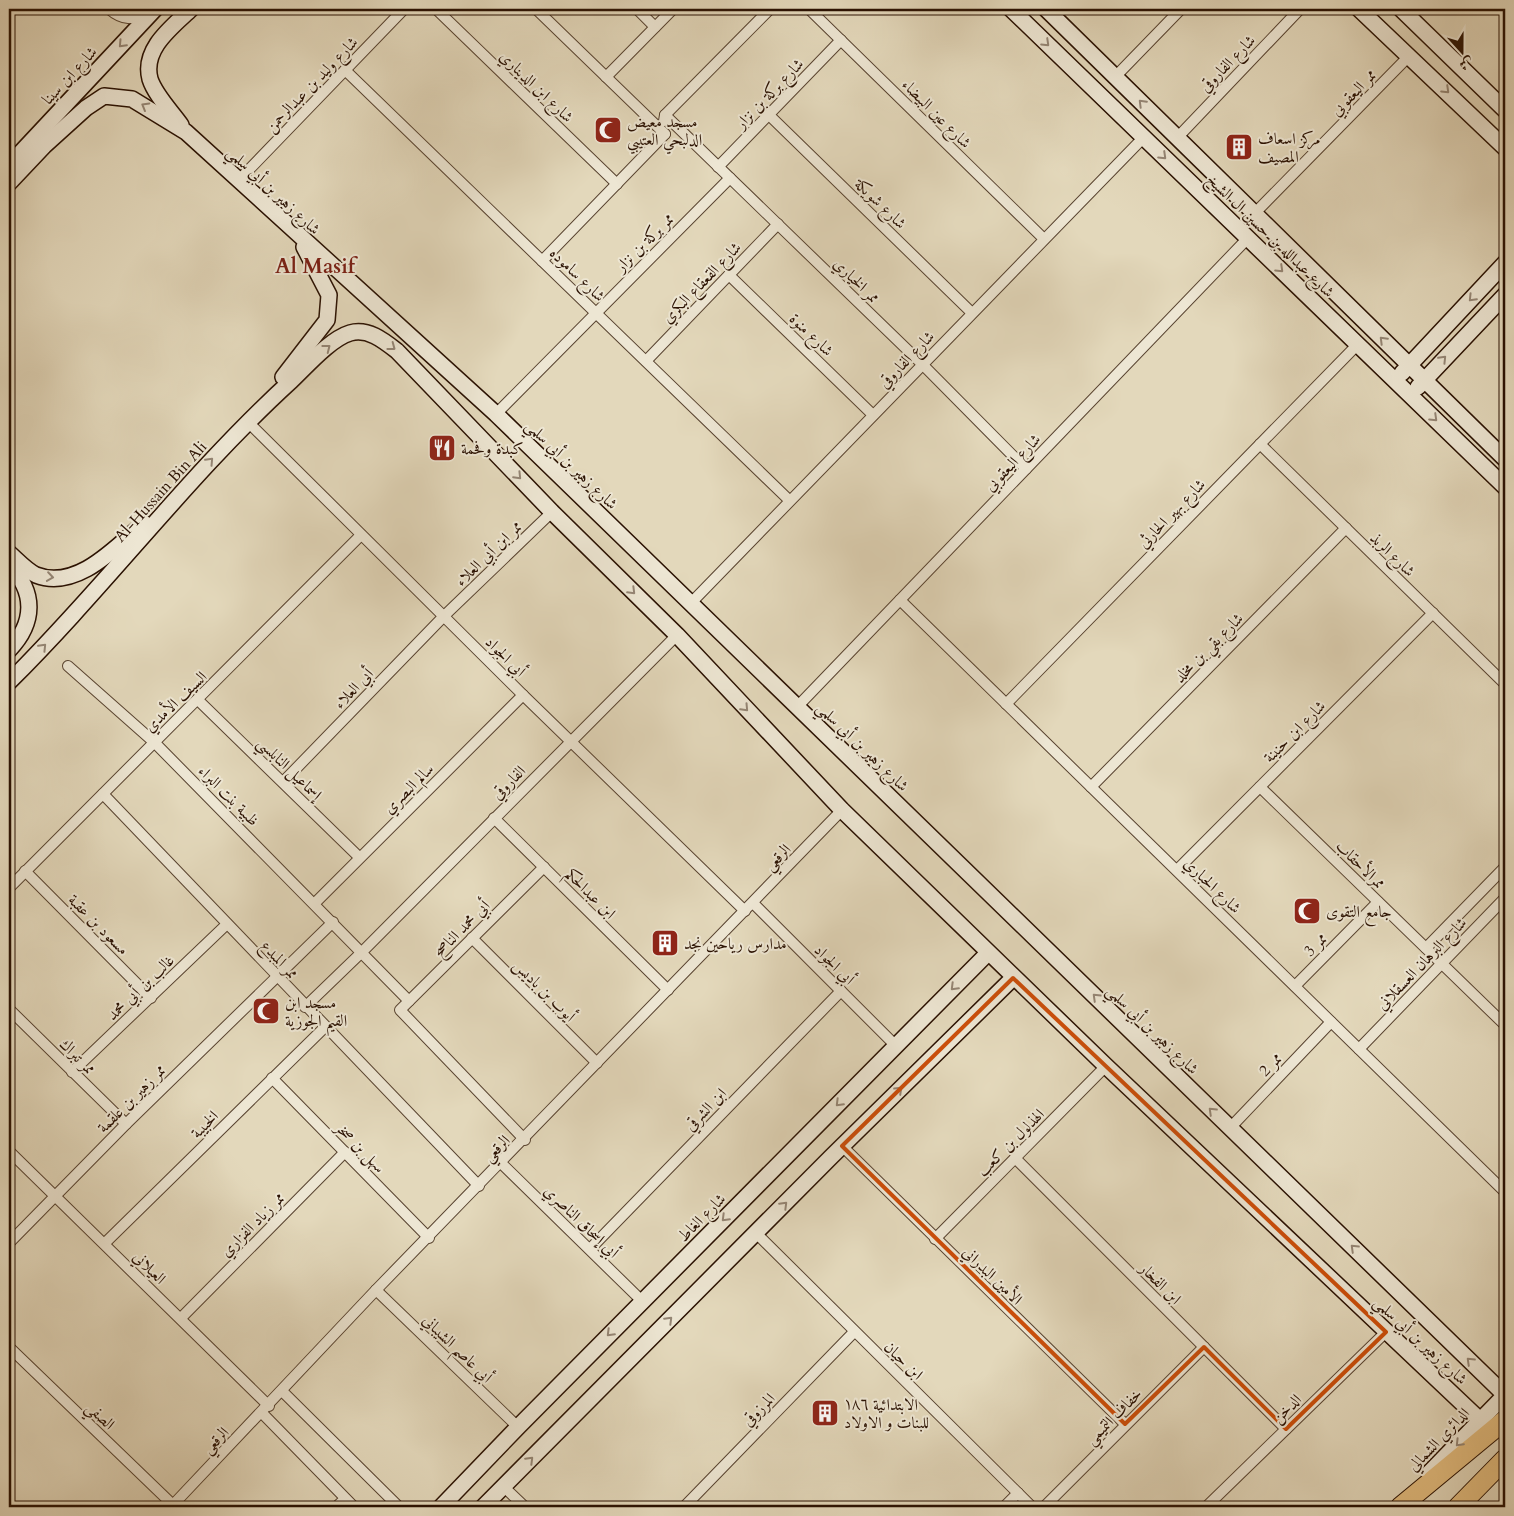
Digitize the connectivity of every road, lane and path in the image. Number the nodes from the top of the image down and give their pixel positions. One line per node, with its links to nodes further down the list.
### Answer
1 (109, 9): 16 (street)
2 (191, 9): 26 (street)
3 (404, 9): 20 (street, شارع وليد بن عبدالرحمن)
4 (436, 9): 36 (street, شارع ابن الديناري)
5 (536, 9): 21 (street)
6 (637, 9): 17 (street)
7 (672, 9): 17 (street)
8 (770, 9): 25 (street)
9 (809, 9): 18 (street, شارع عين البيضاء)
10 (1011, 9): 28 (street, شارع عبدالله بن حسين ال الشيخ, one-way to 28)
11 (1046, 9): 22 (street, شارع عبدالله بن حسين ال الشيخ)
12 (1181, 9): 22 (street)
13 (1300, 9): 29 (street, شارع الفاروقي)
14 (1360, 9): 19 (street)
15 (1401, 9): 23 (street)
16 (154, 11): 31 (street, شارع ابن سينا, one-way to 31)
17 (655, 27): 21 (street)
18 (841, 40): 24 (street, شارع بركة بن نزار); 41 (street, شارع عين البيضاء)
19 (1410, 55): 30 (street, one-way to 30); 37 (street, ممر اليعقوبي)
20 (345, 70): 34 (street, شارع وليد بن عبدالرحمن); 42 (street, شارع ساموده)
21 (606, 77): 27 (street)
22 (1116, 77): 29 (street, شارع عبدالله بن حسين ال الشيخ, one-way to 22)
23 (1505, 110)
24 (769, 115): 32 (street, شارع بركة بن نزار); 47 (street, شارع شويكة)
25 (666, 116): 27 (street); 32 (street, ممر الخياري)
26 (186, 132): 34 (street, شارع زهير بن أبي سلمي); 35 (street, one-way to 35)
27 (665, 134): 36 (street)
28 (1144, 137): 40 (street, شارع عبدالله بن حسين ال الشيخ, one-way to 40); 41 (street, شارع الفاروقي)
29 (1177, 138): 37 (street, شارع عبدالله بن حسين ال الشيخ)
30 (1505, 148)
31 (9, 165)
32 (718, 167): 33 (street, ممر الخياري)
33 (730, 178): 38 (street, ممر الخياري); 46 (street, ممر بركة بن نزار)
34 (239, 180): 39 (street, شارع زهير بن أبي سلمي)
35 (9, 183)
36 (617, 184): 42 (street)
37 (1254, 214): 52 (street, شارع عبدالله بن حسين ال الشيخ, one-way to 37)
38 (778, 224): 44 (street, شارع القعقاع البكري); 51 (street, ممر الخياري)
39 (299, 237): 56 (street, شارع زهير بن أبي سلمي); 58 (street)
40 (1248, 238): 49 (street, شارع عبدالله بن حسين ال الشيخ, one-way to 49); 61 (street, شارع اليعقوبي)
41 (1044, 239): 47 (street, شارع الفاروقي)
42 (542, 261): 46 (street, شارع ساموده)
43 (1505, 262): 52 (street, one-way to 52)
44 (729, 275): 50 (street, شارع القعقاع البكري); 57 (street, شارع منوة)
45 (1505, 295): 54 (street, one-way to 45)
46 (596, 312): 50 (street, شارع ساموده); 56 (street, ممر بركة بن نزار)
47 (972, 313): 51 (street, شارع الفاروقي)
48 (348, 334): 58 (street, Al-Hussain Bin Ali, one-way to 48); 65 (street, شارع زهير بن أبي سلمي, one-way to 65)
49 (1358, 344): 53 (street, شارع عبدالله بن حسين ال الشيخ); 59 (street, شارع بهير الحارثي)
50 (646, 361): 64 (street, شارع ساموده)
51 (922, 364): 57 (street, شارع الفاروقي); 61 (street, ممر الخياري)
52 (1408, 365): 53 (street); 54 (street, شارع عبدالله بن حسين ال الشيخ)
53 (1396, 380): 55 (street, شارع عبدالله بن حسين ال الشيخ)
54 (1423, 380): 55 (street); 60 (street, شارع عبدالله بن حسين ال الشيخ)
55 (1411, 396): 63 (street, شارع عبدالله بن حسين ال الشيخ, one-way to 63)
56 (496, 414): 71 (street, شارع زهير بن أبي سلمي)
57 (873, 415): 64 (street, شارع الفاروقي)
58 (247, 421): 62 (street, Al-Hussain Bin Ali, one-way to 58); 67 (street, أبي الجواد)
59 (1260, 444): 66 (street, شارع الربذ); 81 (street, شارع بهير الحارثي)
60 (1505, 459)
61 (1026, 469): 70 (street, شارع اليعقوبي)
62 (189, 484): 68 (street, one-way to 62); 77 (street, Al-Hussain Bin Ali, one-way to 62)
63 (1505, 487)
64 (789, 500): 71 (street, شارع الفاروقي)
65 (552, 512): 73 (street, ممر ابن أبي العلاء); 74 (street, شارع زهير بن أبي سلمي, one-way to 74)
66 (1346, 528): 72 (street, شارع الربذ); 87 (street, شارع بقي بن مخلد)
67 (361, 535): 73 (street, أبي الجواد); 80 (street, السيف الأمدي)
68 (9, 553)
69 (9, 565): 75 (street)
70 (900, 600): 81 (street, شارع الحباري); 82 (street, شارع اليعقوبي)
71 (690, 604): 82 (street, شارع زهير بن أبي سلمي)
72 (1433, 613): 78 (street, شارع الربذ); 86 (street, شارع ابن حنينة)
73 (444, 616): 79 (street, أبي الجواد); 85 (street, أبي العلاء)
74 (677, 635): 83 (street, الفاروقي); 89 (street, شارع زهير بن أبي سلمي, one-way to 89)
75 (9, 650)
76 (68, 666): 84 (street, ظبية بنت البراء)
77 (9, 682)
78 (1505, 684)
79 (524, 695): 83 (street, أبي الجواد); 91 (street, سالم البصري)
80 (198, 700): 84 (street, السيف الأمدي); 85 (street, إسماعيل النابلسي)
81 (1006, 704): 87 (street, شارع الحباري)
82 (797, 707): 128 (street, شارع زهير بن أبي سلمي, one-way to 82)
83 (571, 741): 90 (street, الفاروقي); 101 (street, أبي الجواد)
84 (155, 743): 88 (street, السيف الأمدي); 99 (street, ظبية بنت البراء)
85 (283, 782): 91 (street, إسماعيل النابلسي)
86 (1260, 786): 94 (street, شارع ابن حنينة); 98 (street, ممرالأحقاب)
87 (1091, 787): 94 (street, شارع الحباري)
88 (103, 794): 95 (street, السيف الأمدي); 103 (street, ممر المبدع)
89 (842, 810): 100 (street, الرقعي); 107 (street, شارع زهير بن أبي سلمي)
90 (494, 818): 93 (street, ابن عبدالحكم); 106 (street, الفاروقي)
91 (359, 857): 99 (street, سالم البصري)
92 (1505, 867): 105 (street)
93 (544, 868): 104 (street, أبي محمد الناصح); 112 (street, ابن عبدالحكم)
94 (1177, 870): 111 (street, شارع الحباري)
95 (25, 871): 96 (street, السيف الأمدي); 114 (street, مسعود بن عقبة)
96 (9, 888)
97 (1505, 898): 108 (street, شارع البرهان العسقلاني)
98 (1378, 902): 105 (street, ممرالأحقاب); 111 (street, ممر 3)
99 (315, 903): 102 (street, ظبية بنت البراء)
100 (753, 903): 101 (street, الرقعي); 113 (street, أبي الجواد)
101 (745, 911): 112 (street, الرقعي)
102 (332, 922): 106 (street, ظبية بنت البراء); 109 (street, ممر زهير بن علقمة)
103 (227, 924): 109 (street, ممر المبدع); 114 (street, غالب بن أبي محمد)
104 (472, 938): 115 (street, أبي محمد الناصح); 123 (street, أيوب بن باديس)
105 (1426, 948): 108 (street, ممرالأحقاب)
106 (362, 952): 115 (street, ظبية بنت البراء); 116 (street, الفاروقي)
107 (988, 953): 110 (street, شارع زهير بن أبي سلمي); 121 (street, شارع الغاط, one-way to 121)
108 (1441, 964): 119 (street, ممرالأحقاب); 122 (street, شارع البرهان العسقلاني)
109 (276, 976): 116 (street, ممر المبدع); 127 (street, ممر زهير بن علقمة)
110 (1014, 978): 124 (street, شارع زهير بن أبي سلمي); 130 (street, one-way to 110)
111 (1295, 986): 118 (street, شارع الحباري)
112 (668, 990): 123 (street, الرقعي)
113 (841, 991): 121 (street, أبي الجواد); 143 (street, ابن الشرقي)
114 (151, 998): 125 (street, غالب بن أبي محمد)
115 (409, 1000): 129 (street, أبي محمد الناصح)
116 (305, 1007): 120 (street, ممر المبدع)
117 (9, 1009): 125 (street, ممر تبراك)
118 (1331, 1022): 122 (street, شارع الحباري); 128 (street, ممر 2)
119 (1505, 1025)
120 (325, 1027): 126 (street, الخبيبة); 135 (street, ممر المبدع)
121 (896, 1046): 145 (street, شارع الغاط, one-way to 145)
122 (1359, 1049): 136 (street, شارع الحباري)
123 (597, 1063): 129 (street, الرقعي)
124 (1106, 1066): 133 (street, الهذلول بن كعب); 148 (street, شارع زهير بن أبي سلمي)
125 (72, 1072): 127 (street, ممر تبراك)
126 (272, 1078): 132 (street, سهل بن صخر); 142 (street, الخبيبة)
127 (126, 1124): 137 (street, ممر زهير بن علقمة)
128 (1230, 1128): 152 (street, شارع زهير بن أبي سلمي, one-way to 128)
129 (525, 1140): 134 (street, الرقعي)
130 (842, 1146): 138 (street, one-way to 130); 140 (street, الأمين البدراني)
131 (9, 1151): 137 (street, العيلاني)
132 (345, 1152): 139 (street, سهل بن صخر); 146 (street, ممر زياد الفزاري)
133 (1015, 1158): 140 (street, الهذلول بن كعب); 150 (street, ابن الفخار)
134 (501, 1163): 135 (street, الرقعي); 143 (street, أبي إسحاق الناصري)
135 (479, 1186): 139 (street, الرقعي)
136 (1505, 1192)
137 (54, 1196): 141 (street, ممر زهير بن علقمة); 142 (street, العيلاني)
138 (756, 1233): 147 (street, ابن حيان); 160 (street, one-way to 138)
139 (429, 1238): 144 (street, الرقعي)
140 (935, 1239): 156 (street, الأمين البدراني)
141 (9, 1243)
142 (105, 1243): 146 (street, العيلاني)
143 (590, 1249): 145 (street, أبي إسحاق الناصري)
144 (376, 1290): 151 (street, الرقعي); 157 (street, أبي عاصم الشيباني)
145 (642, 1301): 157 (street, شارع الغاط, one-way to 157)
146 (181, 1318): 153 (street, العيلاني)
147 (854, 1332): 161 (street, ابن حيان); 170 (street, المرزوقي)
148 (1386, 1332): 154 (street, شارع زهير بن أبي سلمي); 158 (street, الدخن)
149 (9, 1347): 163 (street, الصفي)
150 (1204, 1347): 156 (street, خفاف التميمي); 158 (street, ابن الفخار)
151 (283, 1392): 153 (street, الرقعي); 166 (street)
152 (1505, 1395): 154 (street, الدائري الشمالي)
153 (265, 1410): 162 (street, العيلاني); 163 (street, الرقعي)
154 (1481, 1420): 175 (street, الدائري الشمالي, one-way to 175)
155 (1505, 1420): 176 (highway)
156 (1125, 1424): 173 (street, خفاف التميمي)
157 (518, 1427): 167 (street, شارع الغاط)
158 (1286, 1429): 174 (street, الدخن)
159 (1505, 1459): 177 (highway)
160 (504, 1487): 168 (street); 169 (street)
161 (1018, 1493): 171 (street); 172 (street, ابن حيان)
162 (345, 1499): 164 (street); 165 (street, العيلاني)
163 (172, 1506)
164 (336, 1507)
165 (354, 1507)
166 (399, 1507)
167 (442, 1507)
168 (483, 1507)
169 (525, 1507)
170 (684, 1507)
171 (1004, 1507)
172 (1032, 1507)
173 (1044, 1507)
174 (1206, 1507)
175 (1396, 1507)
176 (1400, 1507)
177 (1458, 1507)

